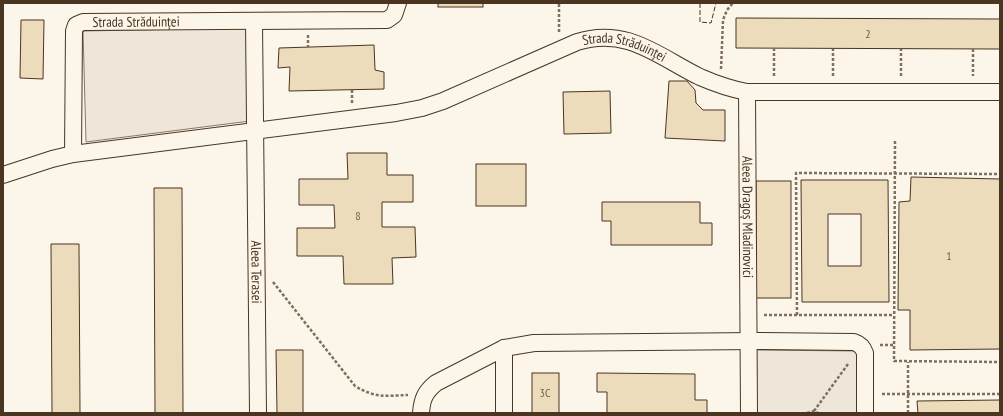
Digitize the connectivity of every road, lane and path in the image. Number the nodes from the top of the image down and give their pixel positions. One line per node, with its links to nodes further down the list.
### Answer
1 (398, 3): 4 (street, Strada Străduinței)
2 (559, 3): 9 (path)
3 (733, 3): 10 (path)
4 (254, 22): 17 (street); 19 (street, Strada Străduinței)
5 (774, 48): 12 (path)
6 (833, 49): 13 (path)
7 (901, 49): 14 (path)
8 (972, 49): 15 (path)
9 (559, 50): 10 (street, Strada Străduinței); 17 (street, Strada Străduinței)
10 (720, 85): 11 (street, Strada Străduinței)
11 (747, 92): 12 (street, Strada Străduinței); 24 (street, Aleea Dragoș Mladinovici)
12 (774, 92): 13 (street, Strada Străduinței)
13 (833, 92): 14 (street, Strada Străduinței)
14 (901, 92): 15 (street, Strada Străduinței)
15 (973, 92): 16 (street, Strada Străduinței)
16 (1000, 92)
17 (255, 130): 19 (street, Strada Străduinței); 23 (street, Aleea Terasei)
18 (894, 141): 20 (path)
19 (73, 154): 22 (street, Strada Străduinței)
20 (894, 173): 21 (path); 25 (path); 26 (path)
21 (1000, 174)
22 (3, 175)
23 (256, 260): 35 (path); 37 (street, Aleea Terasei)
24 (748, 315): 25 (path); 27 (street, Aleea Dragoș Mladinovici)
25 (797, 315): 26 (path)
26 (894, 315): 30 (path)
27 (748, 341): 28 (street); 29 (street); 40 (street, Aleea Dragoș Mladinovici)
28 (862, 346): 33 (street); 36 (path)
29 (504, 348): 35 (street); 39 (street)
30 (908, 362): 31 (path); 32 (path)
31 (1000, 362)
32 (907, 393): 33 (path); 34 (path); 44 (path)
33 (865, 394): 43 (street)
34 (1000, 394)
35 (424, 395): 38 (street)
36 (814, 411): 41 (path); 42 (path)
37 (258, 413)
38 (421, 413)
39 (504, 413)
40 (749, 413)
41 (807, 413)
42 (818, 413)
43 (865, 413)
44 (908, 413)

